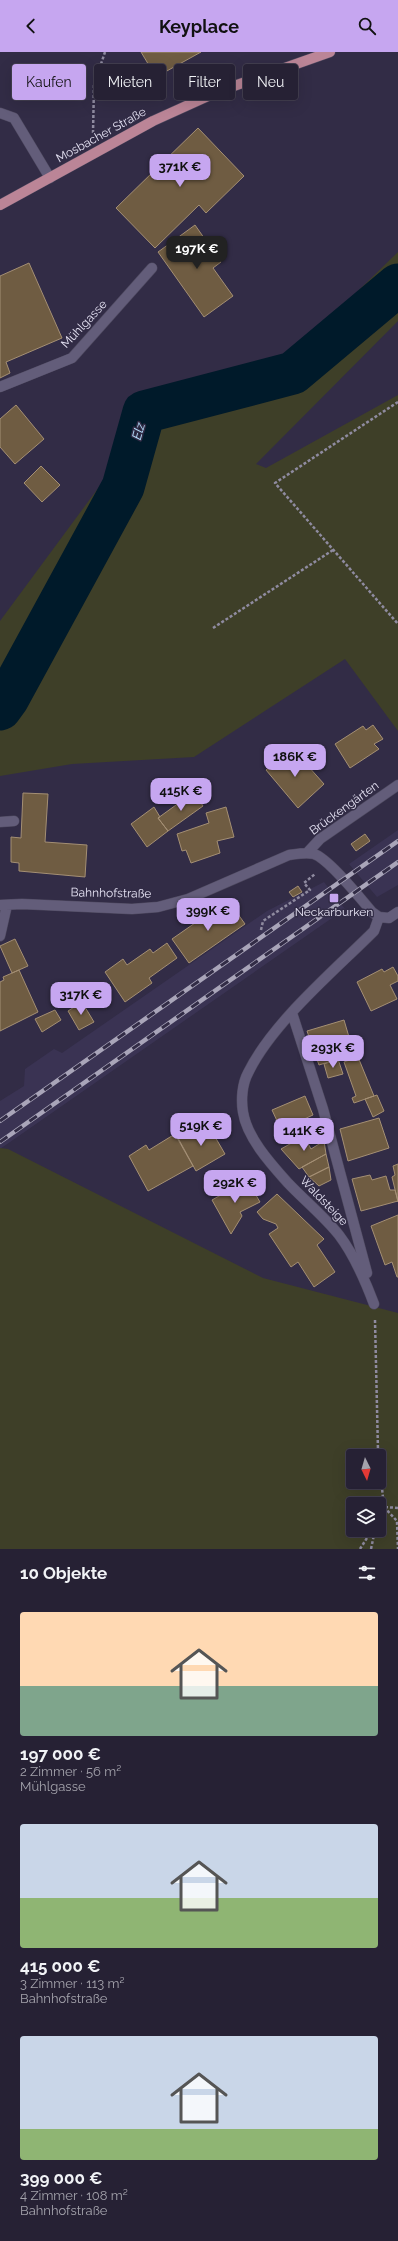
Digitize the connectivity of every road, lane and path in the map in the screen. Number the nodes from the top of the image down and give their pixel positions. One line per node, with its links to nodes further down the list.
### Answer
1 (104, 52): 4 (path)
2 (330, 52): 4 (main road, Mosbacher Straße)
3 (0, 113): 5 (street)
4 (93, 154): 5 (main road, Mosbacher Straße)
5 (50, 178): 6 (main road, Mosbacher Straße)
6 (0, 205)
7 (152, 268): 8 (street, Mühlgasse)
8 (0, 387)
9 (398, 403): 10 (path)
10 (334, 550): 11 (path); 12 (path)
11 (398, 624)
12 (213, 628)
13 (398, 785): 16 (street, Brückengärten)
14 (14, 821): 15 (street)
15 (0, 822)
16 (307, 853): 18 (street, Bahnhofstraße); 20 (street)
17 (310, 890): 21 (path)
18 (3, 905): 22 (street)
19 (398, 912): 20 (street)
20 (379, 917): 23 (street, Waldsteige)
21 (261, 930)
22 (0, 936)
23 (292, 1014): 24 (street); 24 (street, Waldsteige)
24 (374, 1304): 25 (path)
25 (383, 1497)
26 (386, 1507): 27 (path)
27 (398, 1508)
28 (386, 1509): 33 (path)
29 (368, 1537): 31 (path)
30 (372, 1537): 32 (path)
31 (360, 1549)
32 (371, 1549)
33 (398, 1549)

